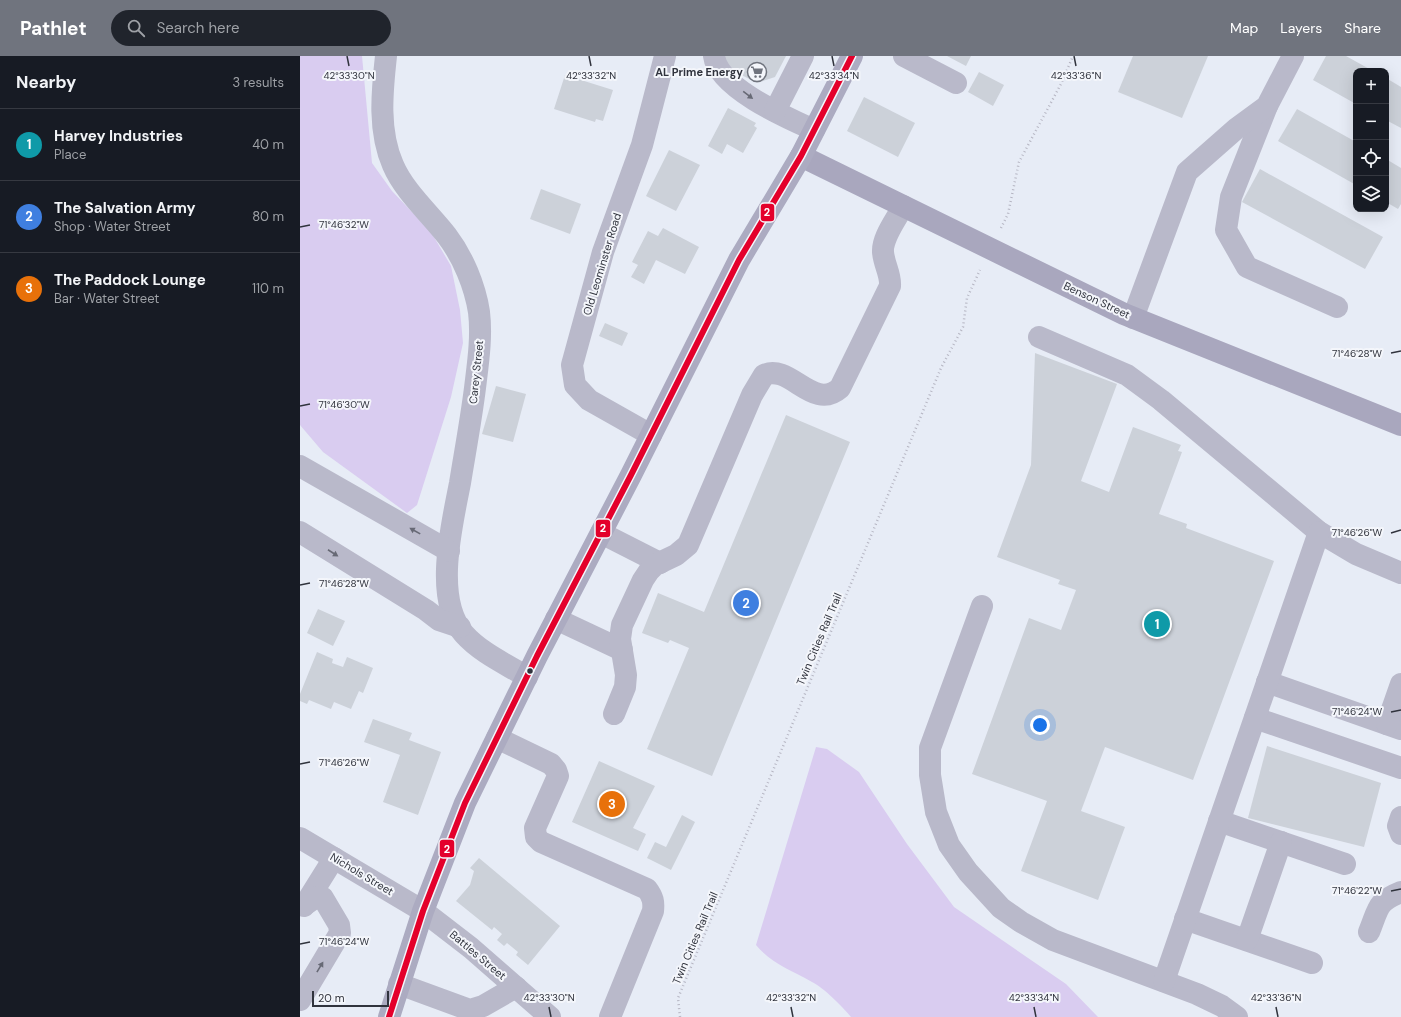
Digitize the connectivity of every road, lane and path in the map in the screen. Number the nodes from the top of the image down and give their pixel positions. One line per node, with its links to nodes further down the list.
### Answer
1 (386, 56): 26 (street, Carey Street)
2 (665, 56): 21 (street, Old Leominster Road)
3 (714, 56): 11 (street, one-way to 11)
4 (803, 56): 11 (street)
5 (852, 56): 12 (highway)
6 (904, 56): 9 (street)
7 (1073, 56): 15 (path)
8 (1293, 56): 10 (street)
9 (956, 83)
10 (1267, 106): 17 (street); 18 (street)
11 (775, 111): 12 (street)
12 (814, 130): 13 (highway)
13 (801, 156): 14 (main road, Benson Street); 21 (highway)
14 (903, 206): 18 (main road, Benson Street); 27 (street)
15 (1003, 223)
16 (980, 269): 62 (path, Twin Cities Rail Trail)
17 (1338, 307)
18 (1133, 318): 20 (main road, Benson Street)
19 (1039, 337): 24 (street)
20 (1401, 425)
21 (651, 435): 25 (highway)
22 (300, 466): 26 (street, one-way to 22)
23 (300, 532): 31 (street, one-way to 31)
24 (1319, 532): 28 (street); 34 (street)
25 (601, 533): 27 (street); 30 (highway)
26 (449, 551): 31 (street, Carey Street)
27 (660, 562): 32 (street)
28 (1401, 573)
29 (982, 606): 55 (street)
30 (556, 619): 32 (street); 33 (highway)
31 (460, 627): 33 (street, Carey Street)
32 (622, 650): 36 (street)
33 (527, 677): 39 (highway)
34 (1267, 682): 37 (street); 38 (street)
35 (1401, 684): 38 (street)
36 (614, 714)
37 (1255, 718): 40 (street); 42 (street)
38 (1394, 726)
39 (497, 738): 50 (highway); 61 (street)
40 (1401, 768)
41 (1401, 817): 43 (street)
42 (1219, 821): 45 (street); 51 (street)
43 (1401, 834)
44 (300, 838): 46 (street, Nichols Street)
45 (1281, 842): 47 (street); 53 (street)
46 (334, 858): 49 (street); 50 (street, Nichols Street)
47 (1345, 864)
48 (1401, 892): 52 (street)
49 (303, 908): 58 (street, one-way to 49)
50 (423, 911): 56 (highway); 57 (street, Battles Street)
51 (1185, 919): 53 (street); 55 (street)
52 (1370, 932)
53 (1247, 940): 54 (street)
54 (1312, 963)
55 (1164, 981): 63 (street)
56 (399, 984): 57 (street); 59 (highway)
57 (516, 987): 60 (street, Battles Street)
58 (300, 1000)
59 (389, 1017)
60 (550, 1017)
61 (610, 1017)
62 (680, 1017)
63 (1237, 1017)

